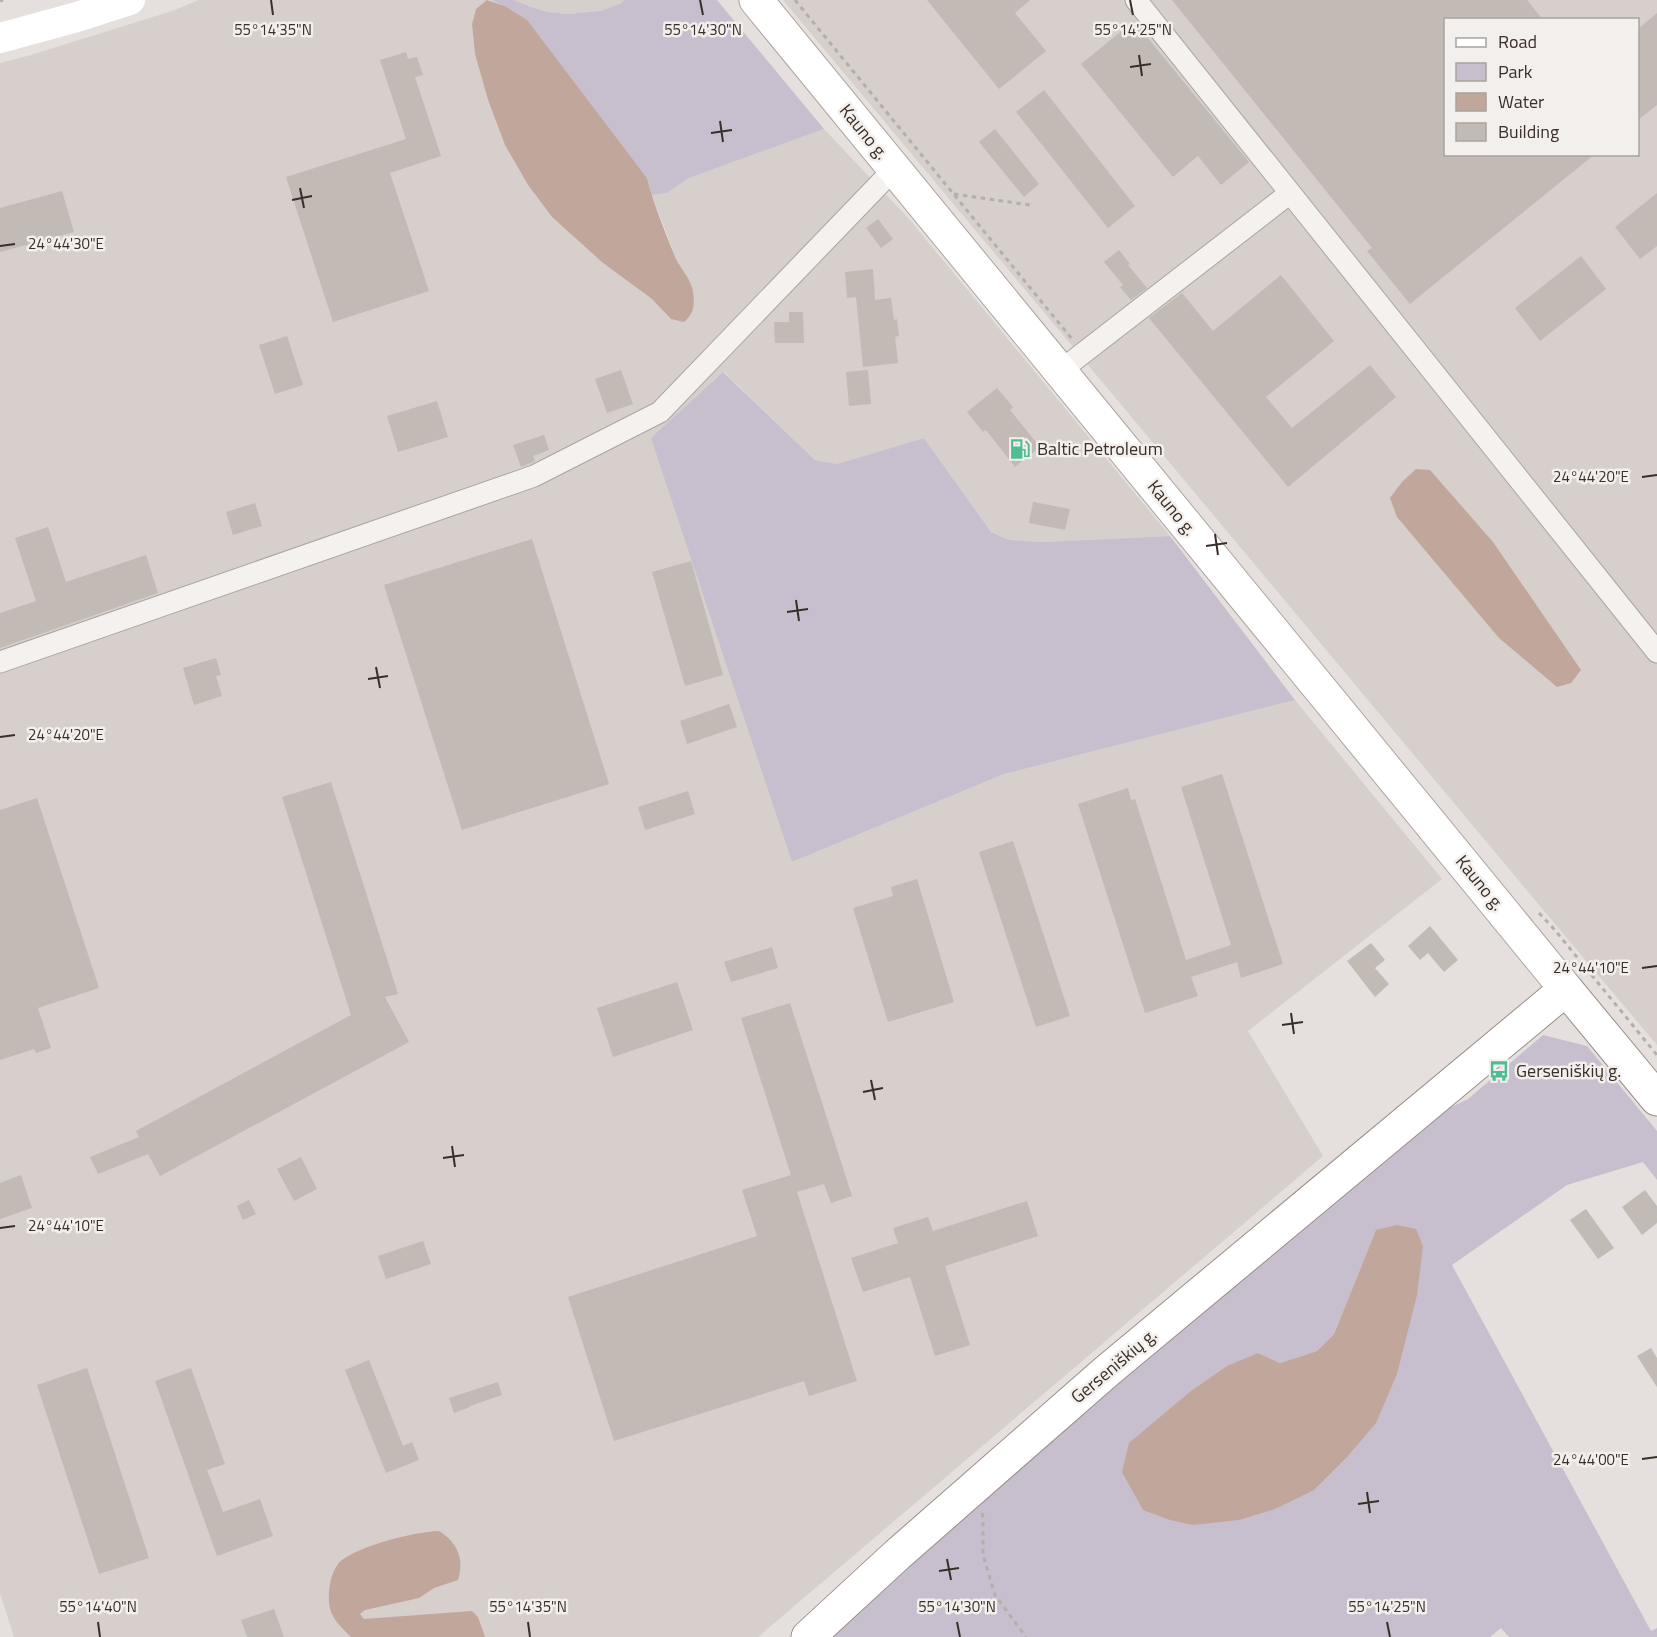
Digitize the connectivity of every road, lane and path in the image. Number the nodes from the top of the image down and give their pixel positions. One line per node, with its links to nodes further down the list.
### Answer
1 (130, 0): 5 (street)
2 (756, 0): 6 (main road, Kauno g.)
3 (795, 0): 8 (path)
4 (1136, 0): 7 (street)
5 (0, 38)
6 (894, 169): 10 (main road, Kauno g.); 12 (street)
7 (1290, 193): 10 (street); 11 (street)
8 (952, 194): 9 (path); 10 (path)
9 (1030, 205)
10 (1071, 361): 13 (main road, Kauno g.)
11 (1657, 652)
12 (0, 662)
13 (1566, 989): 14 (main road, Kauno g.); 15 (main road, Gerseniškių g.)
14 (1657, 1099)
15 (973, 1488): 16 (main road, Gerseniškių g.); 17 (path)
16 (808, 1637)
17 (1026, 1637)

